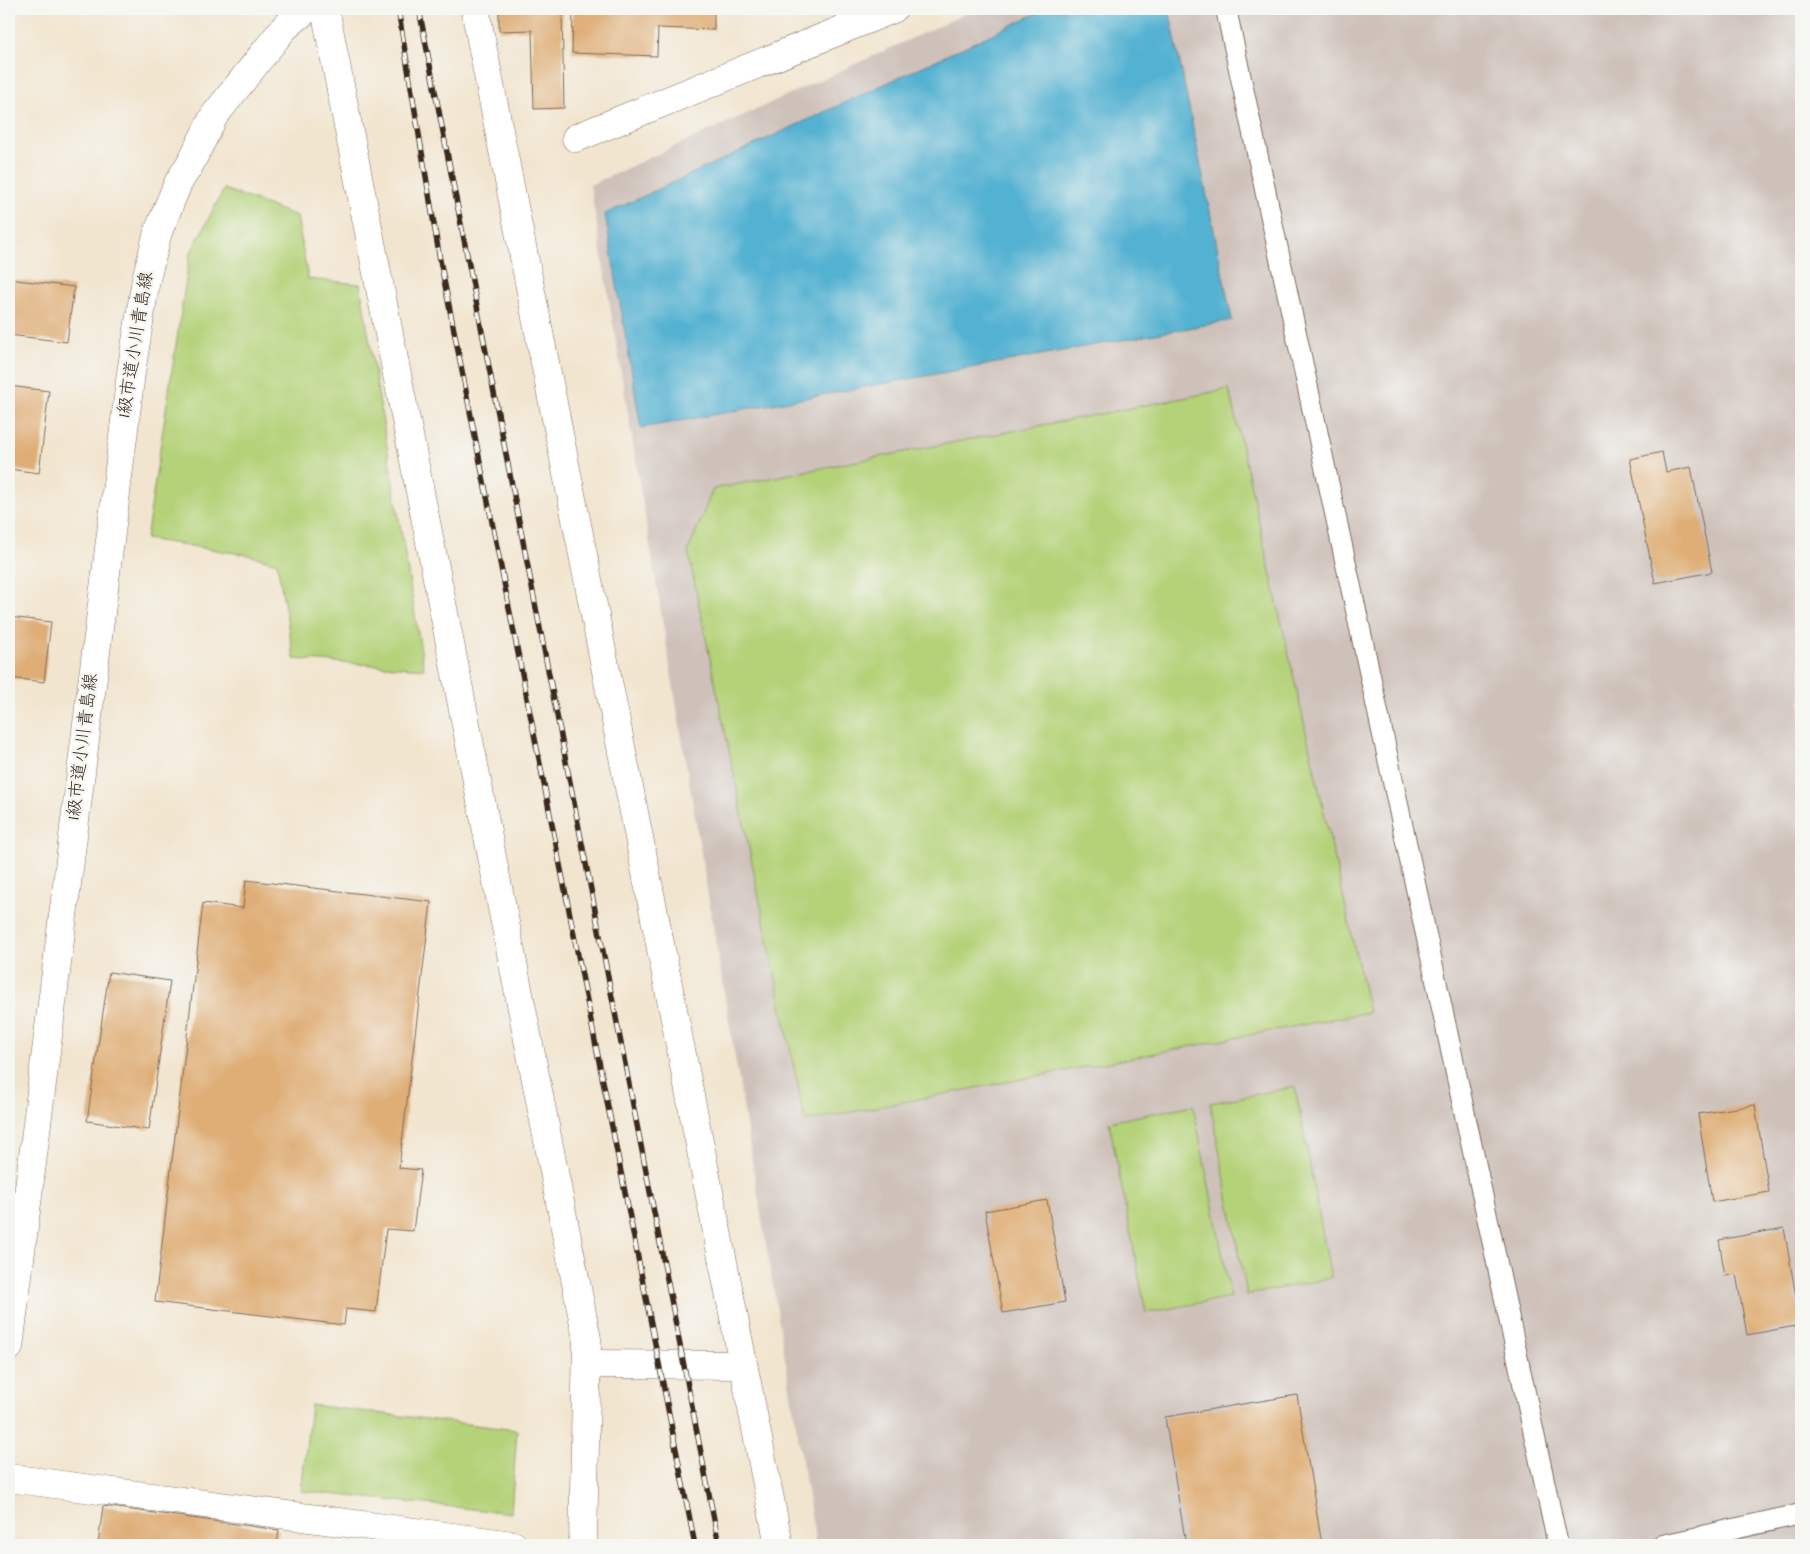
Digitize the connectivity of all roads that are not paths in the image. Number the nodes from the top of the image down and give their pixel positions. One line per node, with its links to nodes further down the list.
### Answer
1 (311, 9): 6 (street, 1級市道小川青島線); 7 (street)
2 (475, 9): 8 (street)
3 (893, 9): 5 (street)
4 (1226, 9): 14 (lane)
5 (576, 138)
6 (9, 1347)
7 (587, 1364): 8 (street); 12 (street)
8 (743, 1365): 13 (street)
9 (9, 1478): 11 (street)
10 (1801, 1514): 15 (lane)
11 (514, 1545)
12 (583, 1545)
13 (779, 1545)
14 (1558, 1545)
15 (1663, 1545)

